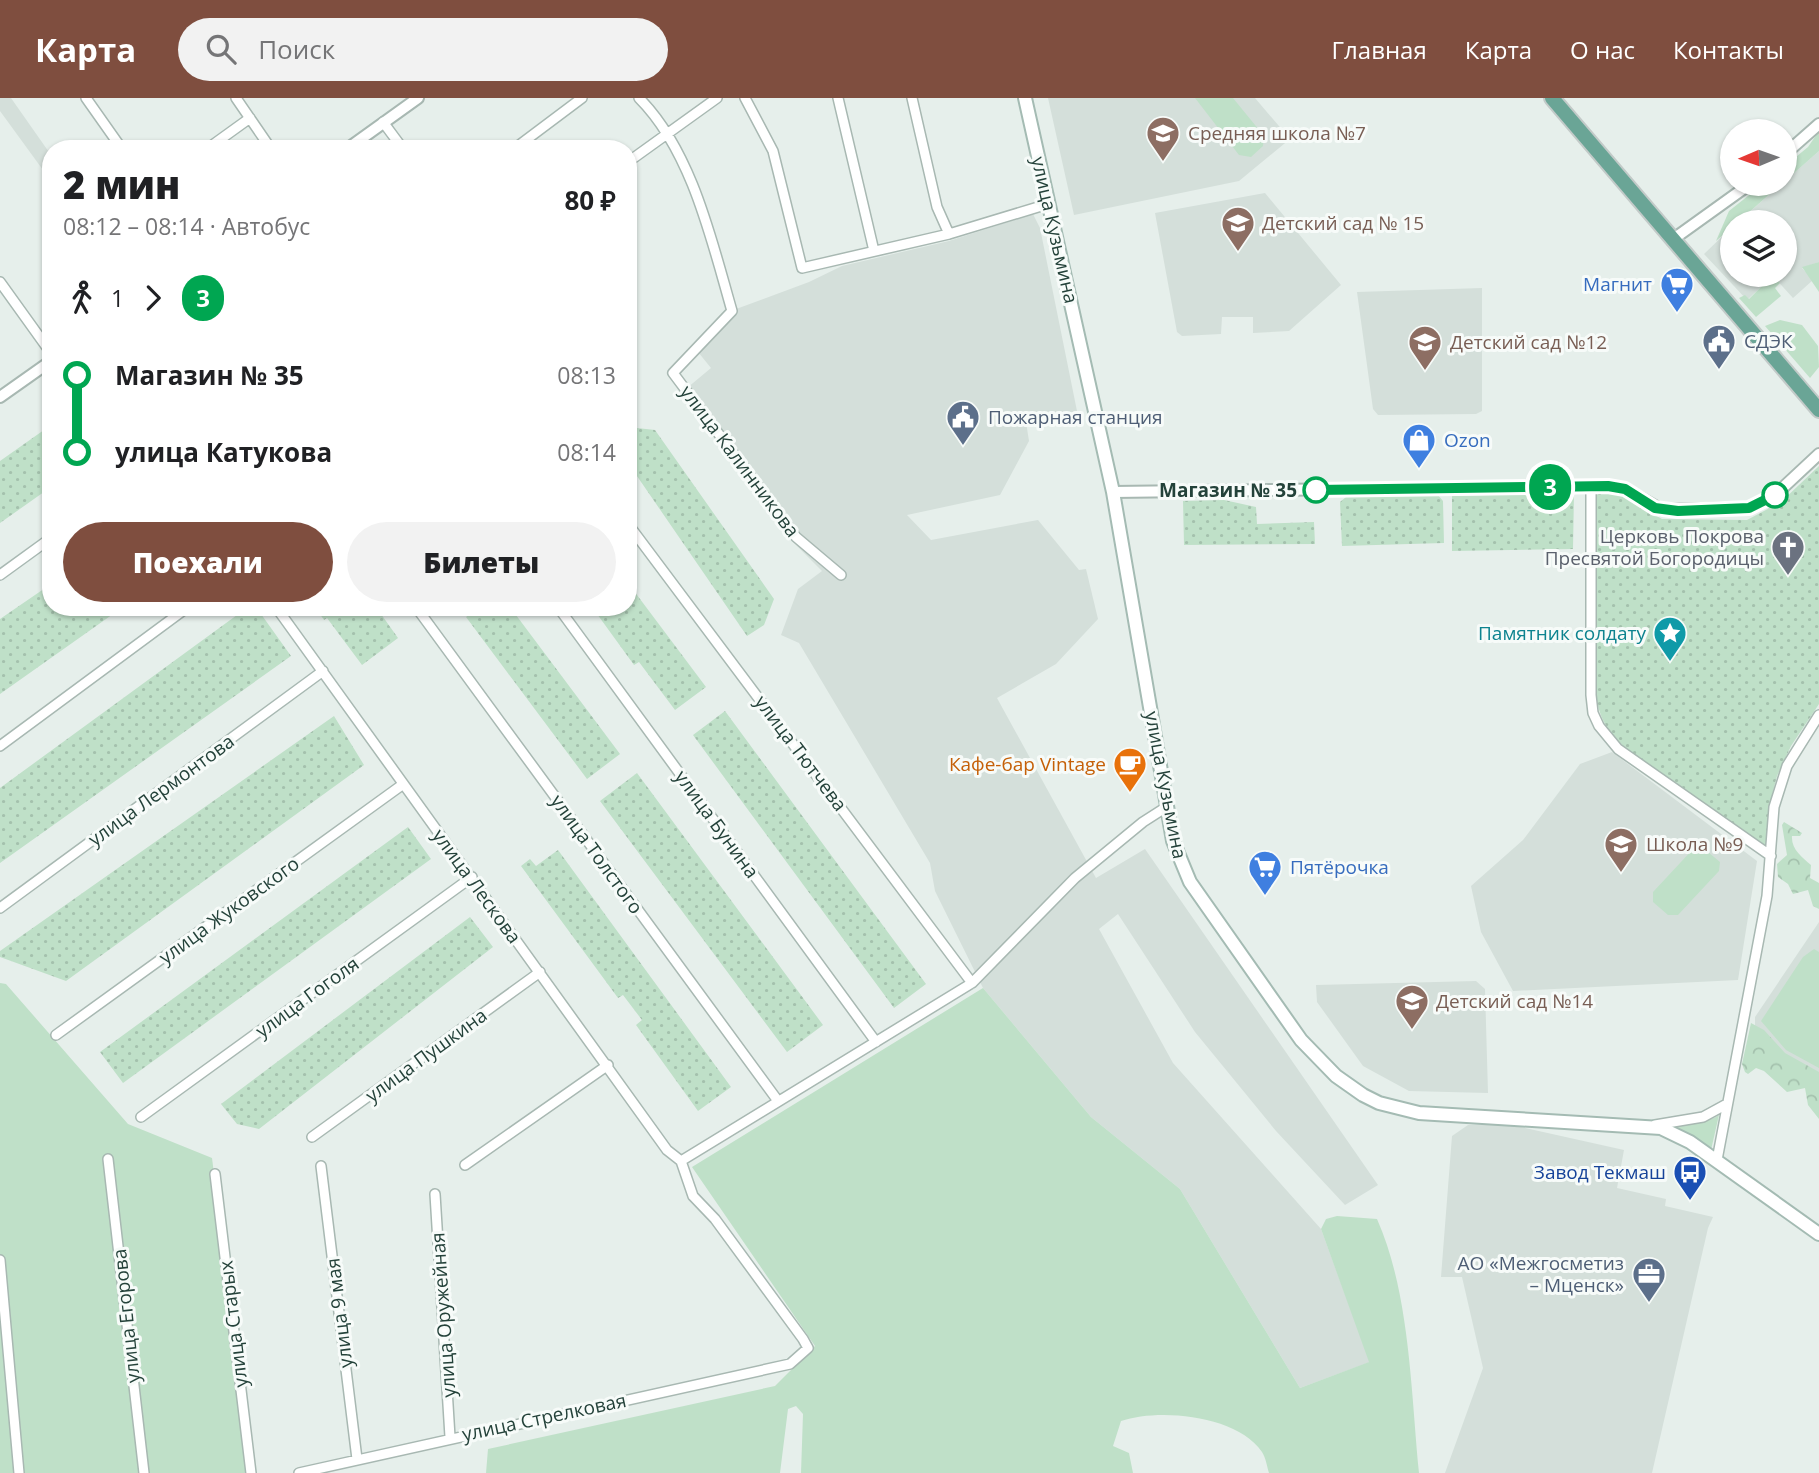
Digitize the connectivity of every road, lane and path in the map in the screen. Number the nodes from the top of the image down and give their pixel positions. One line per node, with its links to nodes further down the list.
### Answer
1 (86, 98): 16 (street)
2 (236, 98): 12 (street)
3 (418, 98): 13 (street)
4 (582, 98): 21 (street)
5 (639, 98): 15 (street)
6 (717, 98): 15 (street)
7 (745, 98): 28 (street)
8 (838, 98): 28 (street)
9 (912, 98): 26 (street)
10 (1025, 98): 25 (main road, улица Кузьмина)
11 (1552, 98): 27 (main road)
12 (250, 118): 17 (street); 18 (street)
13 (383, 122): 19 (street); 20 (street)
14 (1819, 124): 22 (street)
15 (666, 135): 23 (street); 40 (street, улица Калинникова)
16 (116, 140)
17 (219, 140)
18 (265, 140)
19 (359, 140)
20 (396, 140)
21 (526, 140)
22 (1797, 143)
23 (637, 156)
24 (1733, 196): 27 (street)
25 (1048, 204): 26 (street); 36 (main road, улица Кузьмина)
26 (949, 234): 28 (street)
27 (1672, 240): 33 (main road)
28 (874, 251)
29 (0, 282): 30 (street)
30 (42, 340)
31 (42, 367): 32 (street)
32 (0, 397)
33 (1819, 410)
34 (1819, 454): 35 (street)
35 (1591, 486): 36 (street); 50 (street)
36 (1113, 492): 49 (main road, улица Кузьмина)
37 (637, 536): 54 (street, улица Тютчева)
38 (42, 545): 39 (street)
39 (0, 575)
40 (841, 575)
41 (176, 616): 47 (street)
42 (283, 616): 45 (street, улица Лескова)
43 (423, 616): 58 (street, улица Толстого)
44 (565, 616): 56 (street, улица Бунина)
45 (323, 671): 48 (street, улица Лескова); 52 (street, улица Лермонтова)
46 (1819, 715): 50 (street)
47 (0, 746)
48 (402, 785): 51 (street, улица Лескова); 55 (street, улица Жуковского)
49 (1168, 806): 54 (street); 61 (main road, улица Кузьмина)
50 (1771, 856): 59 (street)
51 (472, 877): 53 (street, улица Лескова); 60 (street, улица Гоголя)
52 (0, 908)
53 (540, 972): 57 (street, улица Лескова); 62 (street, улица Пушкина)
54 (972, 983): 56 (street)
55 (56, 1035)
56 (876, 1042): 58 (street)
57 (608, 1065): 65 (street, улица Лескова); 66 (street)
58 (778, 1101): 65 (street)
59 (1725, 1105): 61 (street); 64 (street)
60 (141, 1117)
61 (1650, 1126): 64 (main road, улица Кузьмина)
62 (312, 1137)
63 (108, 1159): 75 (street, улица Егорова)
64 (1717, 1160): 70 (main road, улица Кузьмина)
65 (681, 1161): 72 (street, улица Стрелковая)
66 (465, 1165)
67 (321, 1166): 73 (street, улица 9 мая)
68 (215, 1174): 76 (street, улица Старых)
69 (435, 1194): 72 (street, улица Оружейная)
70 (1819, 1234)
71 (0, 1260): 74 (street)
72 (450, 1437): 73 (street, улица Стрелковая)
73 (357, 1459): 77 (street, улица Стрелковая)
74 (19, 1473)
75 (144, 1473)
76 (251, 1473)
77 (299, 1473)

